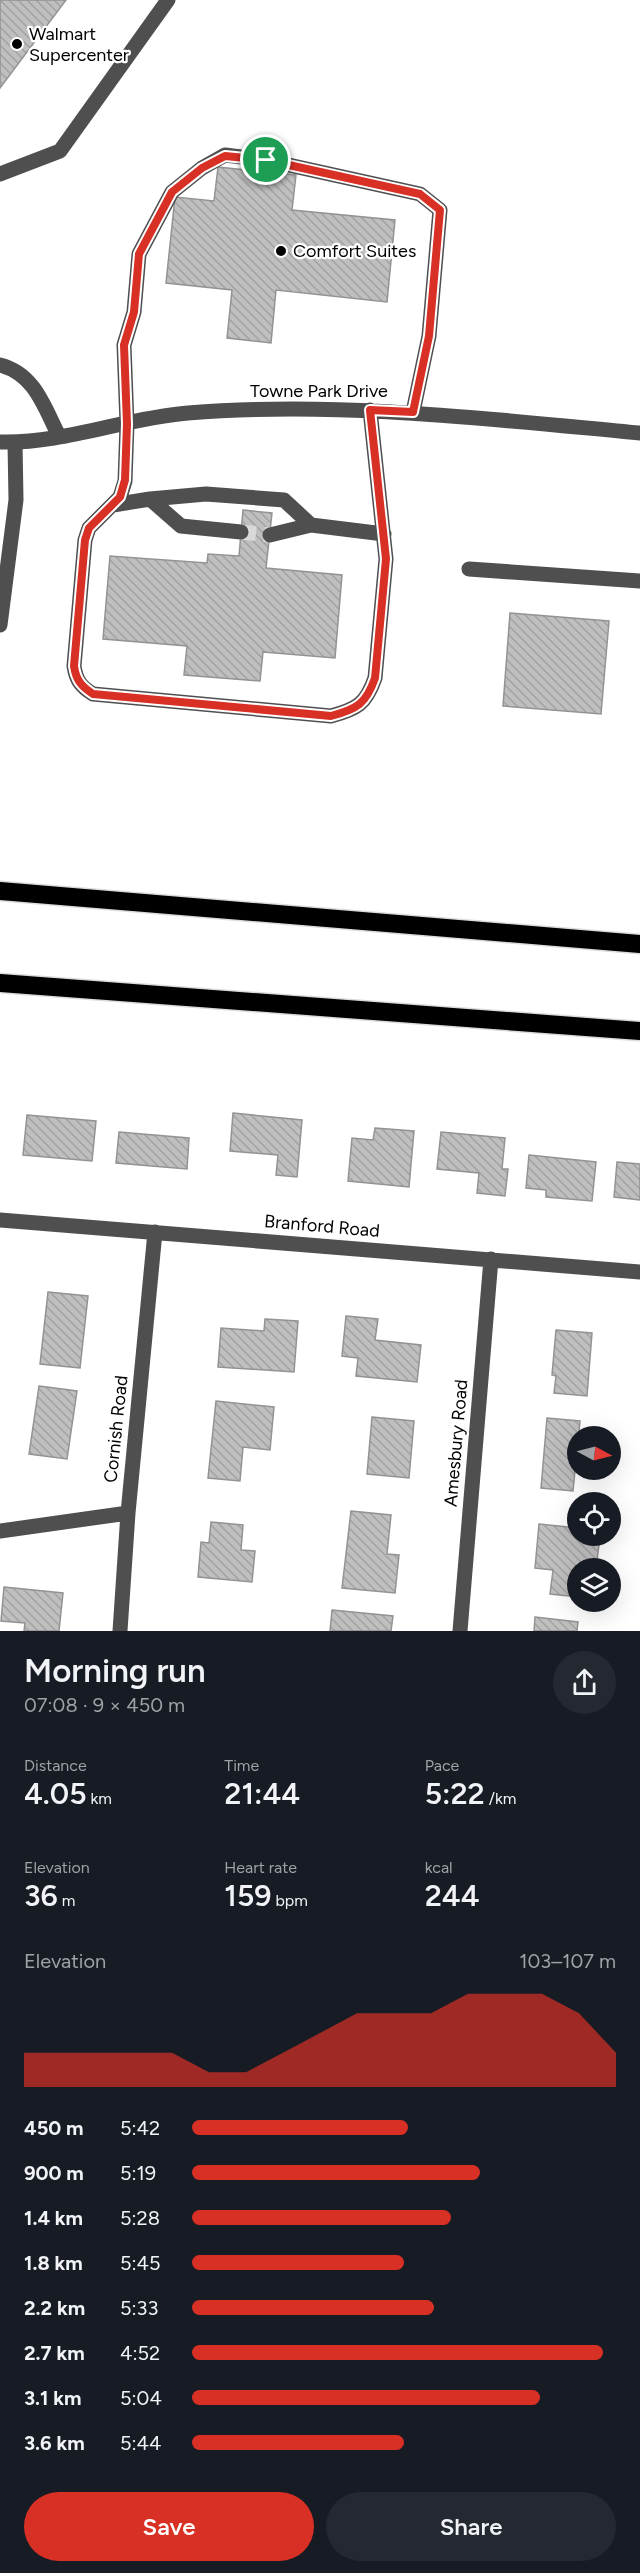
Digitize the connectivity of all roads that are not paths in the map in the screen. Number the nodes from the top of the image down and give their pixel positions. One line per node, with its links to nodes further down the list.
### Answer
1 (168, 0): 2 (street)
2 (0, 174)
3 (0, 365): 8 (street)
4 (370, 410): 5 (street, Towne Park Drive); 6 (street, Towne Park Drive); 15 (street)
5 (413, 412): 6 (street); 7 (street, Towne Park Drive)
6 (127, 424): 8 (street, Towne Park Drive); 11 (street)
7 (640, 432)
8 (59, 436): 9 (street, Towne Park Drive)
9 (8, 443): 12 (street)
10 (150, 499): 11 (street); 13 (street); 14 (street)
11 (113, 505): 15 (street)
12 (7, 525): 19 (street)
13 (310, 525): 15 (street); 16 (street)
14 (241, 532)
15 (384, 534)
16 (270, 535)
17 (469, 568): 18 (street)
18 (640, 581)
19 (0, 625)
20 (0, 889): 21 (highway)
21 (640, 944)
22 (0, 983): 23 (highway)
23 (640, 1031)
24 (0, 1220): 25 (street, Branford Road)
25 (155, 1232): 26 (street, Branford Road); 28 (street, Cornish Road)
26 (491, 1258): 27 (street, Branford Road); 31 (street, Amesbury Road)
27 (640, 1272)
28 (128, 1513): 29 (street); 30 (street, Cornish Road)
29 (0, 1531)
30 (120, 1631)
31 (460, 1631)

